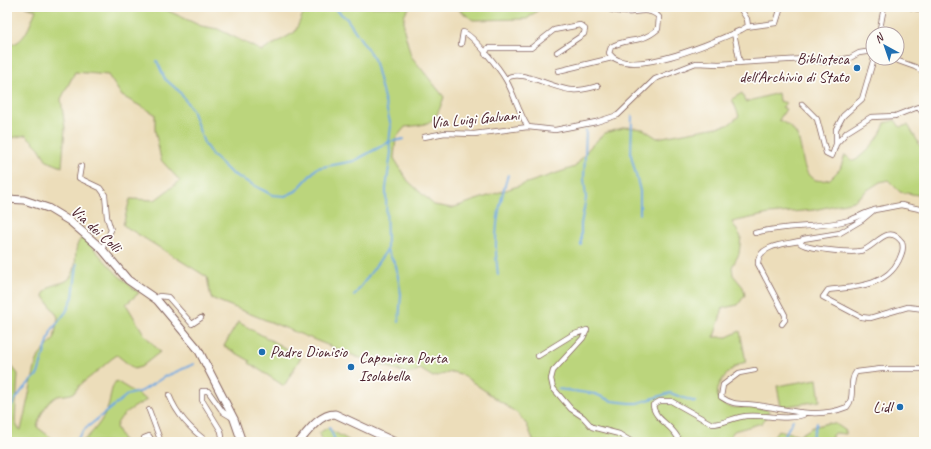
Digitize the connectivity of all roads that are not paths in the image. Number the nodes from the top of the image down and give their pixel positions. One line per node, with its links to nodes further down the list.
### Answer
1 (603, 7): 14 (street)
2 (738, 7): 8 (street)
3 (781, 7): 8 (street)
4 (884, 7): 7 (street)
5 (910, 7): 6 (street)
6 (924, 10)
7 (880, 26)
8 (746, 27): 9 (street)
9 (734, 33): 14 (street); 15 (street)
10 (461, 44): 13 (street, Via Luigi Galvani)
11 (557, 52): 13 (street)
12 (865, 52): 15 (street, Via Luigi Galvani)
13 (486, 54): 20 (street, Via Luigi Galvani)
14 (612, 58): 18 (street)
15 (740, 63): 24 (street, Via Luigi Galvani)
16 (905, 63): 19 (street)
17 (872, 66): 26 (street)
18 (558, 71)
19 (924, 72)
20 (506, 79): 21 (street); 24 (street, Via Luigi Galvani)
21 (598, 86)
22 (802, 104): 26 (street)
23 (924, 114): 26 (street)
24 (528, 127): 25 (street, Via Luigi Galvani)
25 (424, 136)
26 (836, 144)
27 (81, 166): 33 (street)
28 (7, 199): 33 (street, Via dei Colli)
29 (874, 210): 30 (street); 31 (street); 32 (street)
30 (924, 210)
31 (755, 234)
32 (800, 241): 35 (street); 37 (street)
33 (102, 249): 34 (street, Via dei Colli)
34 (157, 300): 36 (street, Via dei Colli); 44 (street, Via dei Colli)
35 (924, 309)
36 (201, 318)
37 (782, 324)
38 (538, 356): 53 (street)
39 (924, 369): 43 (street)
40 (755, 370): 43 (street)
41 (169, 395): 48 (street)
42 (149, 410): 47 (street)
43 (804, 414): 54 (street)
44 (234, 419): 49 (street); 50 (street, Via dei Colli)
45 (143, 442): 46 (street)
46 (153, 442)
47 (162, 442)
48 (208, 442)
49 (220, 442)
50 (242, 442)
51 (299, 442): 52 (street)
52 (395, 442)
53 (632, 442)
54 (680, 442)

